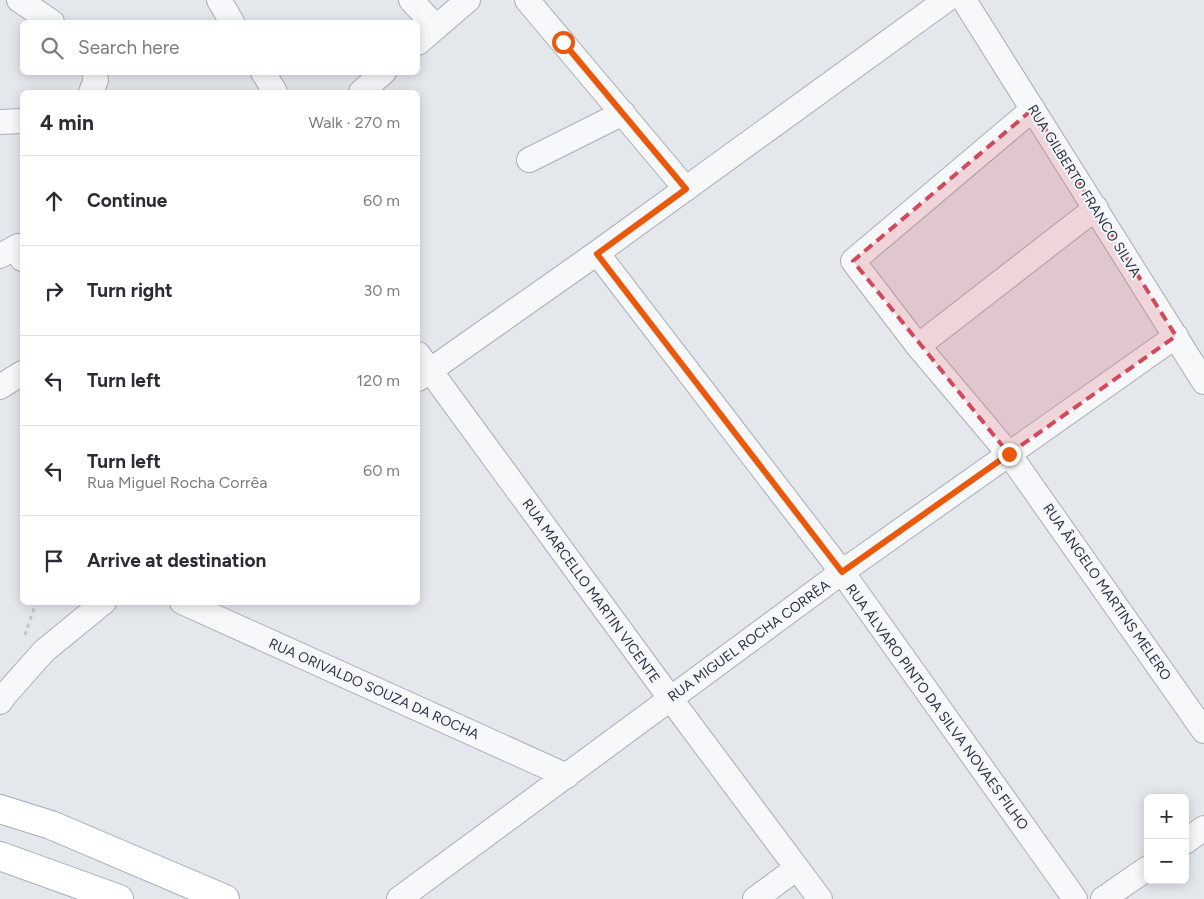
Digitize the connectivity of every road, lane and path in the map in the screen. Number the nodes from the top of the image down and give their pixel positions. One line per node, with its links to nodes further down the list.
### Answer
1 (19, 0): 8 (street)
2 (219, 0): 9 (street)
3 (410, 0): 10 (street)
4 (468, 0): 10 (street)
5 (527, 0): 19 (street)
6 (946, 0): 23 (street)
7 (964, 0): 18 (street, RUA GILBERTO FRANCO SILVA)
8 (49, 20)
9 (231, 20)
10 (436, 27): 11 (street)
11 (420, 41)
12 (95, 75): 15 (street)
13 (264, 75): 16 (street)
14 (381, 75): 17 (street)
15 (92, 90)
16 (274, 90)
17 (363, 90)
18 (1033, 109): 24 (street, RUA GILBERTO FRANCO SILVA); 29 (street, RUA ÂNGELO MARTINS MELERO)
19 (623, 113): 22 (street); 23 (street)
20 (20, 121): 21 (street)
21 (0, 122)
22 (529, 160)
23 (686, 189): 26 (street)
24 (1096, 208): 28 (street, RUA GILBERTO FRANCO SILVA); 29 (street)
25 (20, 253): 27 (street)
26 (597, 254): 30 (street); 35 (street, RUA ÁLVARO PINTO DA SILVA NOVAES FILHO)
27 (0, 256)
28 (1176, 336): 32 (street, RUA GILBERTO FRANCO SILVA); 34 (street, RUA MIGUEL ROCHA CORRÊA)
29 (918, 346): 34 (street, RUA ÂNGELO MARTINS MELERO)
30 (421, 368): 38 (street, RUA MARCELLO MARTIN VICENTE)
31 (20, 374): 33 (street)
32 (1204, 382)
33 (0, 387)
34 (1009, 454): 35 (street, RUA MIGUEL ROCHA CORRÊA); 40 (street, RUA ÂNGELO MARTINS MELERO)
35 (842, 572): 38 (street, RUA MIGUEL ROCHA CORRÊA); 53 (street, RUA ÁLVARO PINTO DA SILVA NOVAES FILHO)
36 (100, 605): 39 (street)
37 (189, 605): 41 (street, RUA ORIVALDO SOUZA DA ROCHA)
38 (670, 698): 41 (street, RUA MIGUEL ROCHA CORRÊA); 46 (street, RUA MARCELLO MARTIN VICENTE)
39 (0, 702)
40 (1204, 730)
41 (567, 776): 50 (street, RUA MIGUEL ROCHA CORRÊA)
42 (0, 809): 49 (main road)
43 (1204, 828): 44 (street)
44 (1189, 839)
45 (0, 856): 48 (main road)
46 (797, 868): 51 (street); 52 (street, RUA MARCELLO MARTIN VICENTE)
47 (1144, 871): 54 (street)
48 (119, 899)
49 (225, 899)
50 (399, 899)
51 (755, 899)
52 (820, 899)
53 (1075, 899)
54 (1103, 899)

